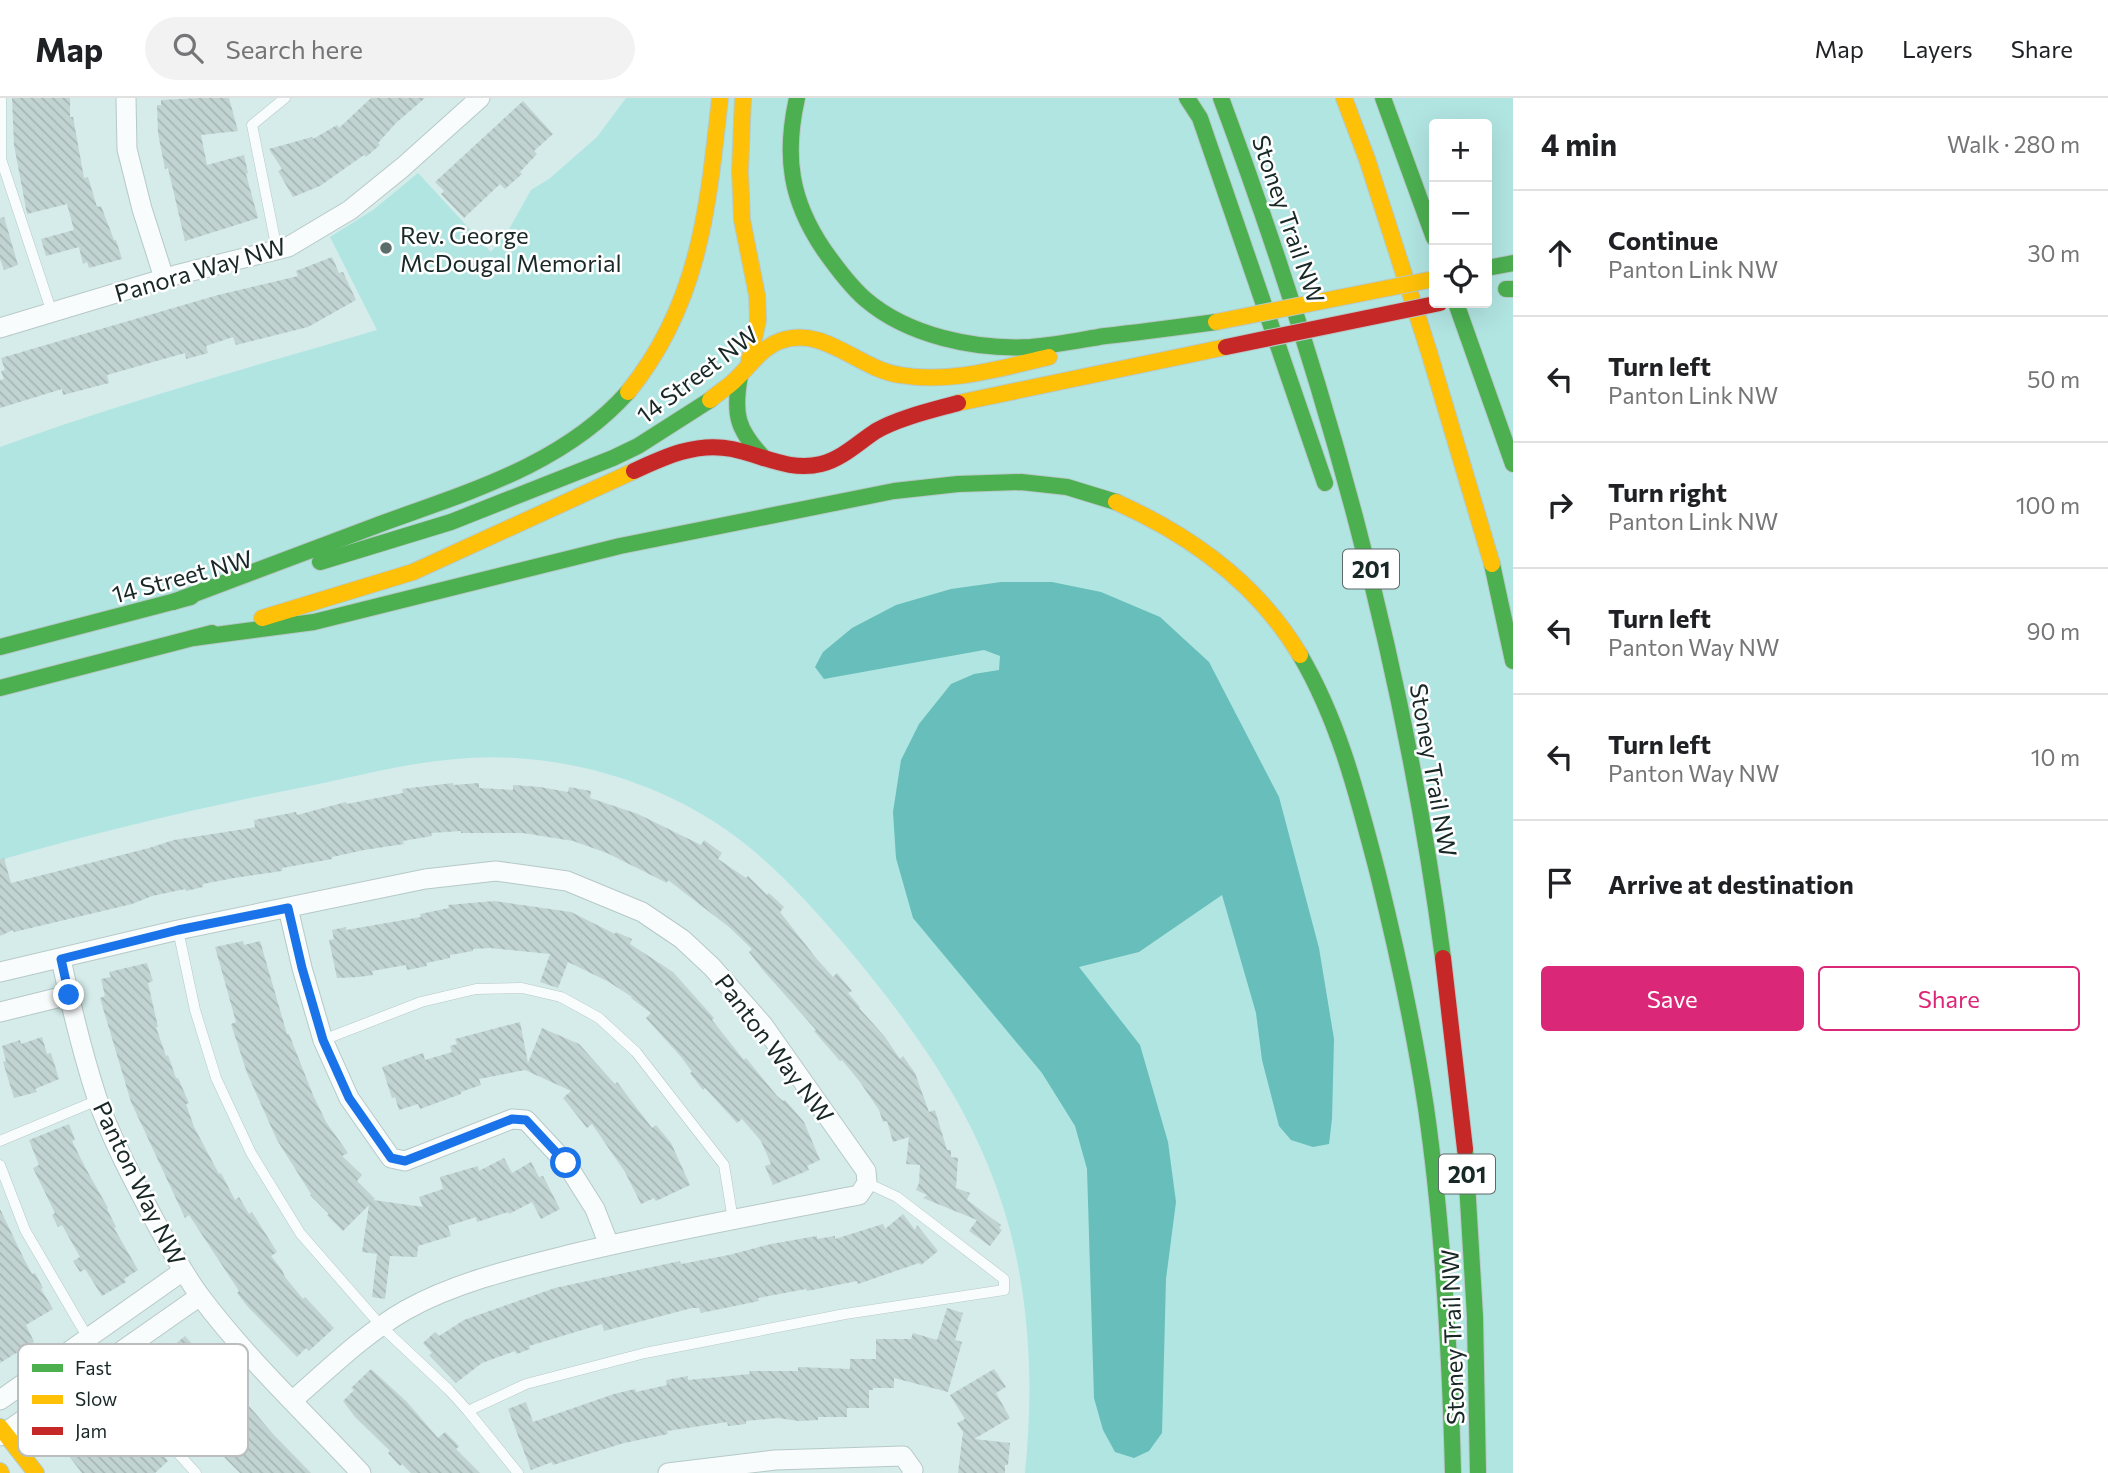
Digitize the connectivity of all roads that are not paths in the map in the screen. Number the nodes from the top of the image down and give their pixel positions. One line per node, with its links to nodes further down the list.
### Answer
1 (1, 98): 20 (lane)
2 (126, 98): 14 (street)
3 (285, 98): 13 (lane)
4 (480, 98): 13 (street, Panora Way NW)
5 (720, 98): 28 (main road)
6 (743, 98): 23 (main road)
7 (797, 98): 21 (main road)
8 (1187, 98): 26 (main road)
9 (1221, 98): 33 (main road, Stoney Trail NW / 201)
10 (1345, 98): 31 (main road)
11 (1383, 98): 12 (main road)
12 (1429, 224)
13 (277, 250): 14 (street, Panora Way NW)
14 (164, 278): 20 (street, Panora Way NW)
15 (1429, 280): 21 (main road, 14 Street NW, bridge)
16 (1511, 289): 17 (main road)
17 (1492, 292)
18 (1429, 305): 24 (main road, 14 Street NW, bridge)
19 (1458, 308): 25 (main road)
20 (52, 313): 22 (street, Panora Way NW)
21 (1216, 322): 23 (main road, 14 Street NW)
22 (0, 328)
23 (745, 369): 24 (main road); 28 (main road, 14 Street NW)
24 (764, 458): 29 (main road, 14 Street NW)
25 (1513, 464)
26 (1328, 495)
27 (1346, 547): 33 (main road)
28 (173, 602): 30 (main road, 14 Street NW)
29 (193, 638): 32 (main road, 14 Street NW); 71 (main road)
30 (0, 647)
31 (1513, 660)
32 (0, 688)
33 (1404, 718): 72 (main road, Stoney Trail NW / 201)
34 (288, 908): 35 (street, Panton Way NW); 40 (street); 44 (street, Panton Way NW)
35 (178, 930): 36 (street, Panton Way NW); 49 (lane)
36 (61, 959): 37 (street); 38 (street, Panton Way NW)
37 (0, 972)
38 (69, 995): 39 (street); 41 (street, Panton Way NW)
39 (0, 1012)
40 (323, 1040): 45 (lane); 46 (street)
41 (98, 1100): 42 (lane); 47 (street, Panton Way NW)
42 (0, 1141)
43 (0, 1165): 50 (lane)
44 (867, 1183): 45 (street); 59 (lane)
45 (733, 1220): 46 (street)
46 (609, 1245): 49 (street)
47 (183, 1271): 48 (street, Panton Way NW); 50 (street)
48 (200, 1296): 53 (street); 54 (street, Panton Way NW)
49 (382, 1327): 58 (street); 59 (lane)
50 (88, 1338): 51 (street); 52 (lane)
51 (79, 1344)
52 (92, 1344)
53 (131, 1344)
54 (239, 1344)
55 (248, 1354): 58 (street, Panton Way NW)
56 (18, 1387): 57 (street)
57 (0, 1400)
58 (293, 1400): 67 (street, Panton Way NW)
59 (468, 1411): 68 (lane)
60 (18, 1421): 61 (street)
61 (1, 1432): 62 (main road)
62 (18, 1452)
63 (21, 1456): 65 (main road)
64 (180, 1456): 66 (lane)
65 (36, 1473)
66 (195, 1473)
67 (361, 1473)
68 (518, 1473)
69 (668, 1473): 70 (street)
70 (912, 1473)
71 (1453, 1473)
72 (1478, 1473)

